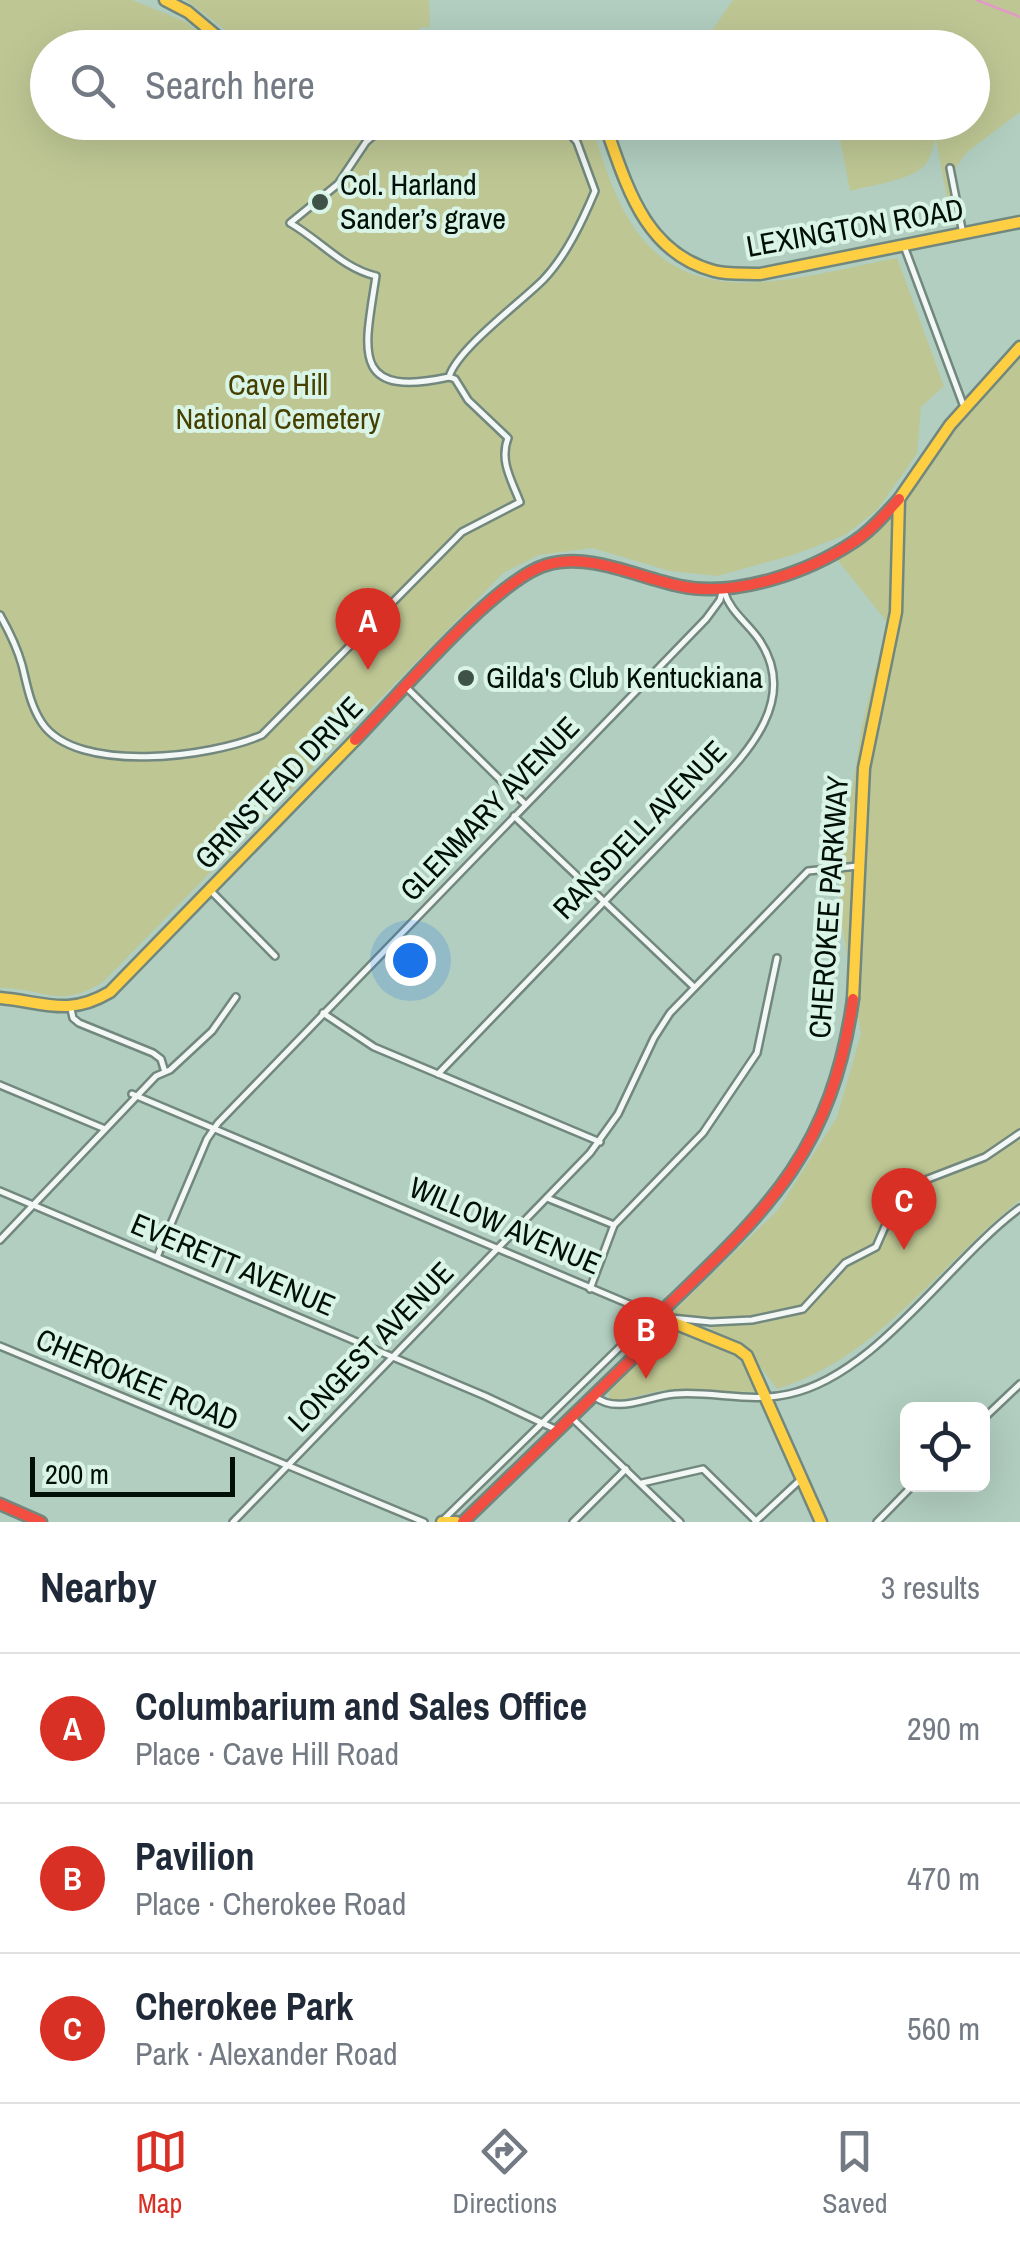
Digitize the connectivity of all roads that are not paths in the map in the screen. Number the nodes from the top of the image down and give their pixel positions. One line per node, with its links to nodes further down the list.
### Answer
1 (165, 0): 2 (main road)
2 (210, 30)
3 (368, 140): 11 (street)
4 (575, 140): 11 (street)
5 (611, 140): 9 (main road, LEXINGTON ROAD)
6 (950, 168): 8 (street)
7 (1020, 222): 8 (main road, LEXINGTON ROAD)
8 (963, 234): 9 (main road, LEXINGTON ROAD)
9 (904, 246): 12 (street)
10 (1020, 346): 12 (main road, GRINSTEAD DRIVE)
11 (449, 377): 15 (street)
12 (964, 407): 13 (main road, GRINSTEAD DRIVE)
13 (898, 499): 14 (main road, GRINSTEAD DRIVE); 19 (main road, CHEROKEE PARKWAY)
14 (724, 588): 16 (main road, GRINSTEAD DRIVE); 17 (street, GLENMARY AVENUE); 21 (street, RANSDELL AVENUE)
15 (0, 615)
16 (406, 688): 17 (street); 20 (main road, GRINSTEAD DRIVE)
17 (525, 804): 18 (street, GLENMARY AVENUE)
18 (514, 816): 21 (street); 28 (street, GLENMARY AVENUE)
19 (858, 866): 24 (street, LONGEST AVENUE); 46 (main road, CHEROKEE PARKWAY)
20 (210, 890): 22 (street); 27 (main road, GRINSTEAD DRIVE)
21 (604, 901): 24 (street); 30 (street, RANSDELL AVENUE)
22 (275, 956)
23 (776, 958): 41 (street)
24 (694, 987): 36 (street, LONGEST AVENUE)
25 (236, 997): 29 (street)
26 (0, 998): 27 (main road)
27 (72, 1009): 29 (street)
28 (324, 1013): 30 (street); 34 (street, GLENMARY AVENUE)
29 (164, 1070): 32 (street)
30 (438, 1074): 36 (street)
31 (0, 1085): 33 (street)
32 (134, 1095): 33 (street); 34 (street, WILLOW AVENUE)
33 (106, 1129): 39 (street)
34 (214, 1129): 43 (street, WILLOW AVENUE); 44 (street, GLENMARY AVENUE)
35 (1020, 1134): 46 (street)
36 (600, 1142): 38 (street, LONGEST AVENUE)
37 (0, 1191): 39 (street, EVERETT AVENUE)
38 (547, 1198): 41 (street); 43 (street, LONGEST AVENUE)
39 (33, 1205): 42 (street); 44 (street, EVERETT AVENUE)
40 (1020, 1208): 51 (street)
41 (614, 1225): 45 (street)
42 (0, 1240)
43 (497, 1250): 45 (street, WILLOW AVENUE); 48 (street, LONGEST AVENUE)
44 (157, 1258): 48 (street, EVERETT AVENUE)
45 (590, 1289): 46 (street, WILLOW AVENUE)
46 (657, 1316): 50 (main road, CHEROKEE PARKWAY); 51 (main road, WILLOW AVENUE); 54 (street, CHEROKEE PARKWAY)
47 (0, 1346): 56 (street, CHEROKEE ROAD)
48 (393, 1358): 54 (street, EVERETT AVENUE); 56 (street, LONGEST AVENUE)
49 (1020, 1384): 52 (street)
50 (594, 1396): 51 (street); 53 (main road, CHEROKEE PARKWAY)
51 (766, 1397): 58 (main road, WILLOW AVENUE)
52 (990, 1412)
53 (572, 1418): 55 (main road, CHEROKEE PARKWAY); 57 (street)
54 (543, 1422): 55 (street, EVERETT AVENUE); 65 (street, CHEROKEE PARKWAY)
55 (558, 1431): 66 (main road, CHEROKEE PARKWAY)
56 (286, 1467): 63 (street, LONGEST AVENUE); 64 (street, CHEROKEE ROAD)
57 (626, 1469): 59 (street); 67 (street)
58 (802, 1478): 69 (street); 70 (main road, WILLOW AVENUE)
59 (642, 1484): 68 (street); 69 (street)
60 (906, 1492): 71 (street)
61 (0, 1504): 62 (main road)
62 (41, 1522)
63 (232, 1522)
64 (424, 1522)
65 (441, 1522): 66 (main road, CHEROKEE PARKWAY)
66 (460, 1522)
67 (573, 1522)
68 (680, 1522)
69 (755, 1522)
70 (822, 1522)
71 (878, 1522)

